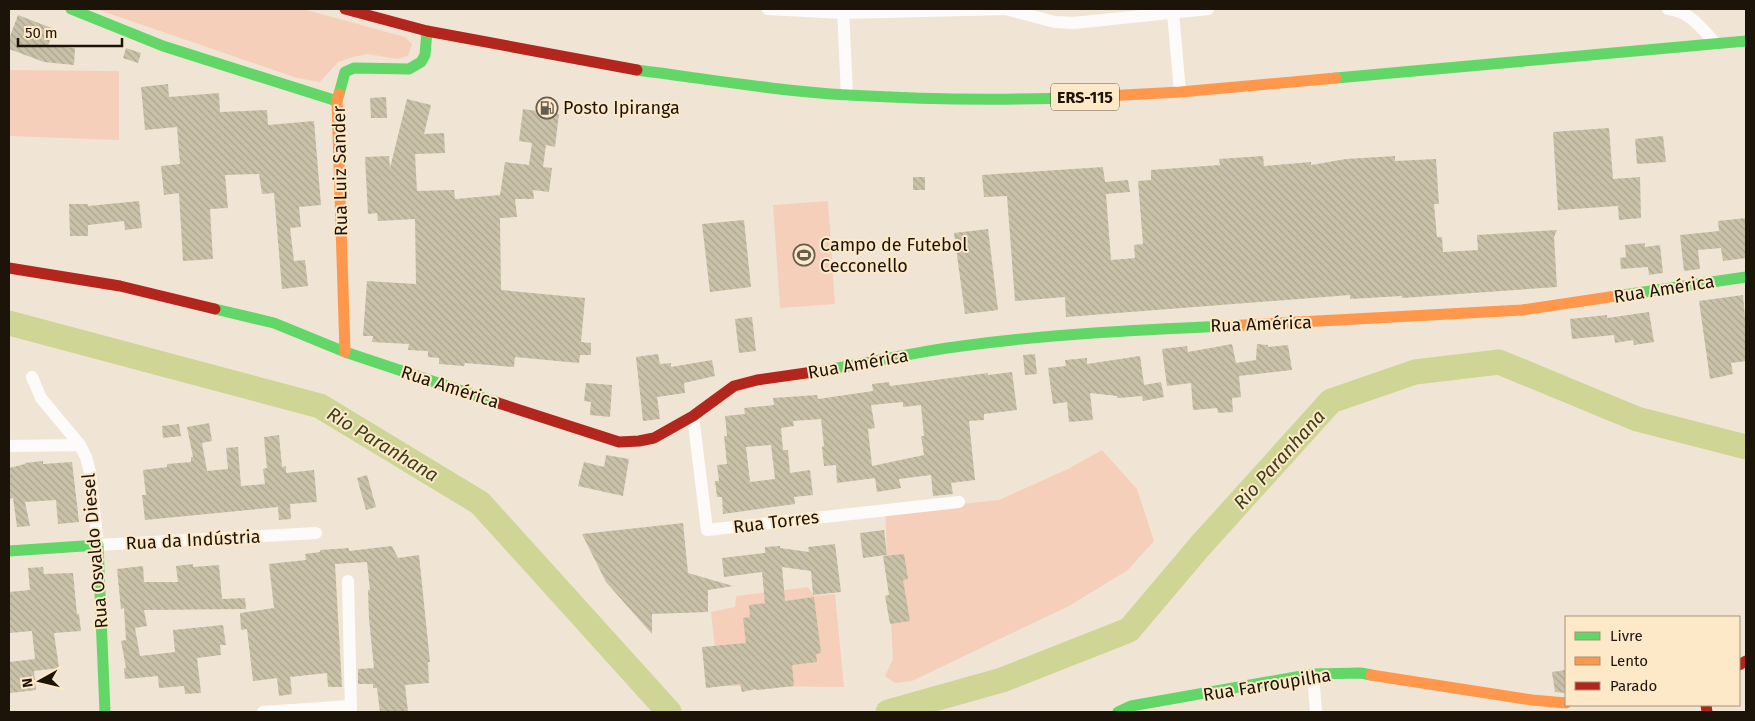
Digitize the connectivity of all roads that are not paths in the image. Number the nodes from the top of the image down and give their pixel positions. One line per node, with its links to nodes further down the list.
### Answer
1 (71, 9): 13 (street)
2 (345, 9): 8 (street, ERS-115)
3 (768, 9): 6 (street)
4 (1208, 9): 7 (street)
5 (1668, 9): 10 (street)
6 (843, 11): 7 (street); 12 (street)
7 (1173, 13): 11 (street)
8 (427, 31): 12 (street, ERS-115); 13 (street, Rua Luiz Sander)
9 (1746, 41): 10 (street, ERS-115)
10 (1716, 44): 11 (street, ERS-115)
11 (1180, 92): 12 (street, ERS-115)
12 (847, 95)
13 (337, 101): 16 (street, Rua Luiz Sander)
14 (9, 268): 16 (street, Rua América)
15 (1746, 277): 18 (street, Rua América)
16 (345, 352): 18 (street, Rua América)
17 (32, 377): 19 (street, Rua Osvaldo Diesel)
18 (693, 416): 21 (street, Rua Torres)
19 (80, 445): 20 (street); 23 (street, Rua Osvaldo Diesel)
20 (9, 446)
21 (960, 502)
22 (316, 534): 23 (street, Rua da Indústria)
23 (98, 545): 24 (street, Rua da Indústria); 30 (street, Rua Osvaldo Diesel)
24 (9, 551)
25 (348, 581): 29 (street)
26 (1313, 674): 28 (street, Rua Farroupilha); 32 (street, Rua Farroupilha); 33 (street)
27 (1565, 703): 28 (street, Rua Farroupilha)
28 (1532, 706)
29 (351, 709): 31 (street)
30 (105, 712)
31 (263, 712)
32 (1118, 712)
33 (1316, 712)

